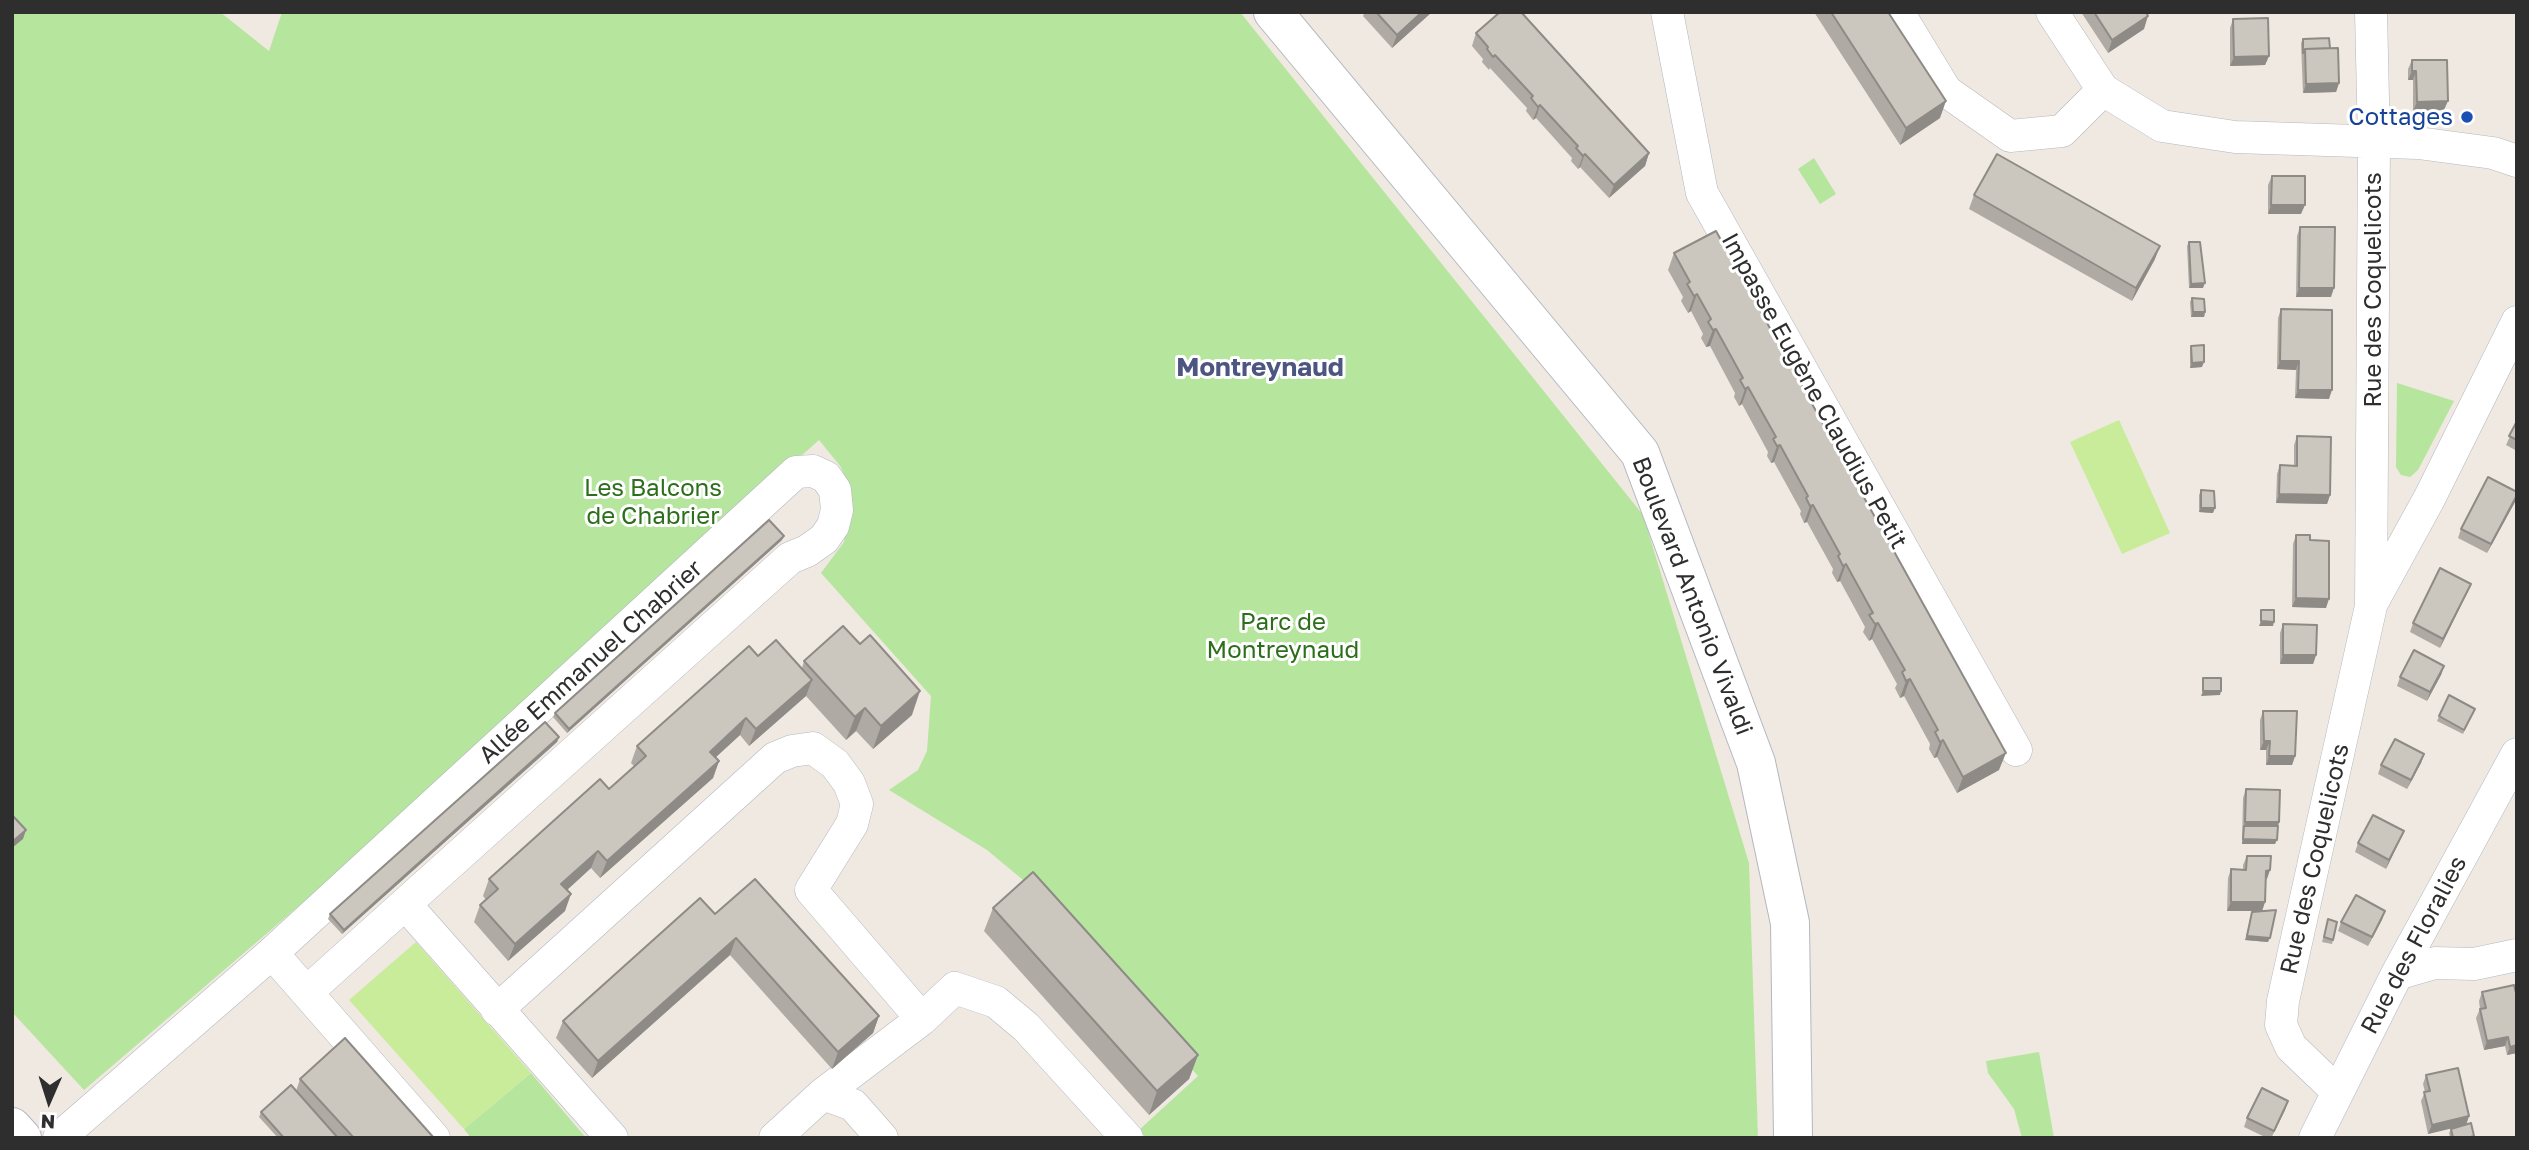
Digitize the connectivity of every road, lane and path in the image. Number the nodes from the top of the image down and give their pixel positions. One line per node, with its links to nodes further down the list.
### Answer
1 (1273, 12): 30 (street, Boulevard Antonio Vivaldi)
2 (1667, 12): 11 (street, Impasse Eugène Claudius Petit)
3 (1898, 12): 6 (street)
4 (2052, 12): 6 (street)
5 (2371, 12): 7 (street, Rue des Coquelicots)
6 (2103, 90): 7 (street)
7 (2374, 142): 8 (street); 10 (street, Rue des Coquelicots)
8 (2517, 161)
9 (2517, 322): 10 (street, Rue des Coquelicots)
10 (2371, 606): 20 (street, Rue des Coquelicots)
11 (2016, 750)
12 (2515, 761): 16 (street, Rue des Floralies)
13 (405, 904): 14 (street, Allée Emmanuel Chabrier); 17 (street, Allée Emmanuel Chabrier); 18 (street)
14 (272, 953): 17 (street); 24 (street)
15 (2517, 955): 16 (street)
16 (2397, 974): 20 (street, Rue des Floralies)
17 (307, 992): 25 (street)
18 (497, 1010): 19 (street); 26 (street)
19 (922, 1019): 21 (street); 29 (street)
20 (2338, 1092): 31 (street, Rue des Floralies)
21 (823, 1094): 27 (street); 28 (street)
22 (12, 1128): 23 (street)
23 (22, 1138)
24 (59, 1138)
25 (434, 1138)
26 (612, 1138)
27 (775, 1138)
28 (882, 1138)
29 (1127, 1138)
30 (1793, 1138)
31 (2315, 1138)

